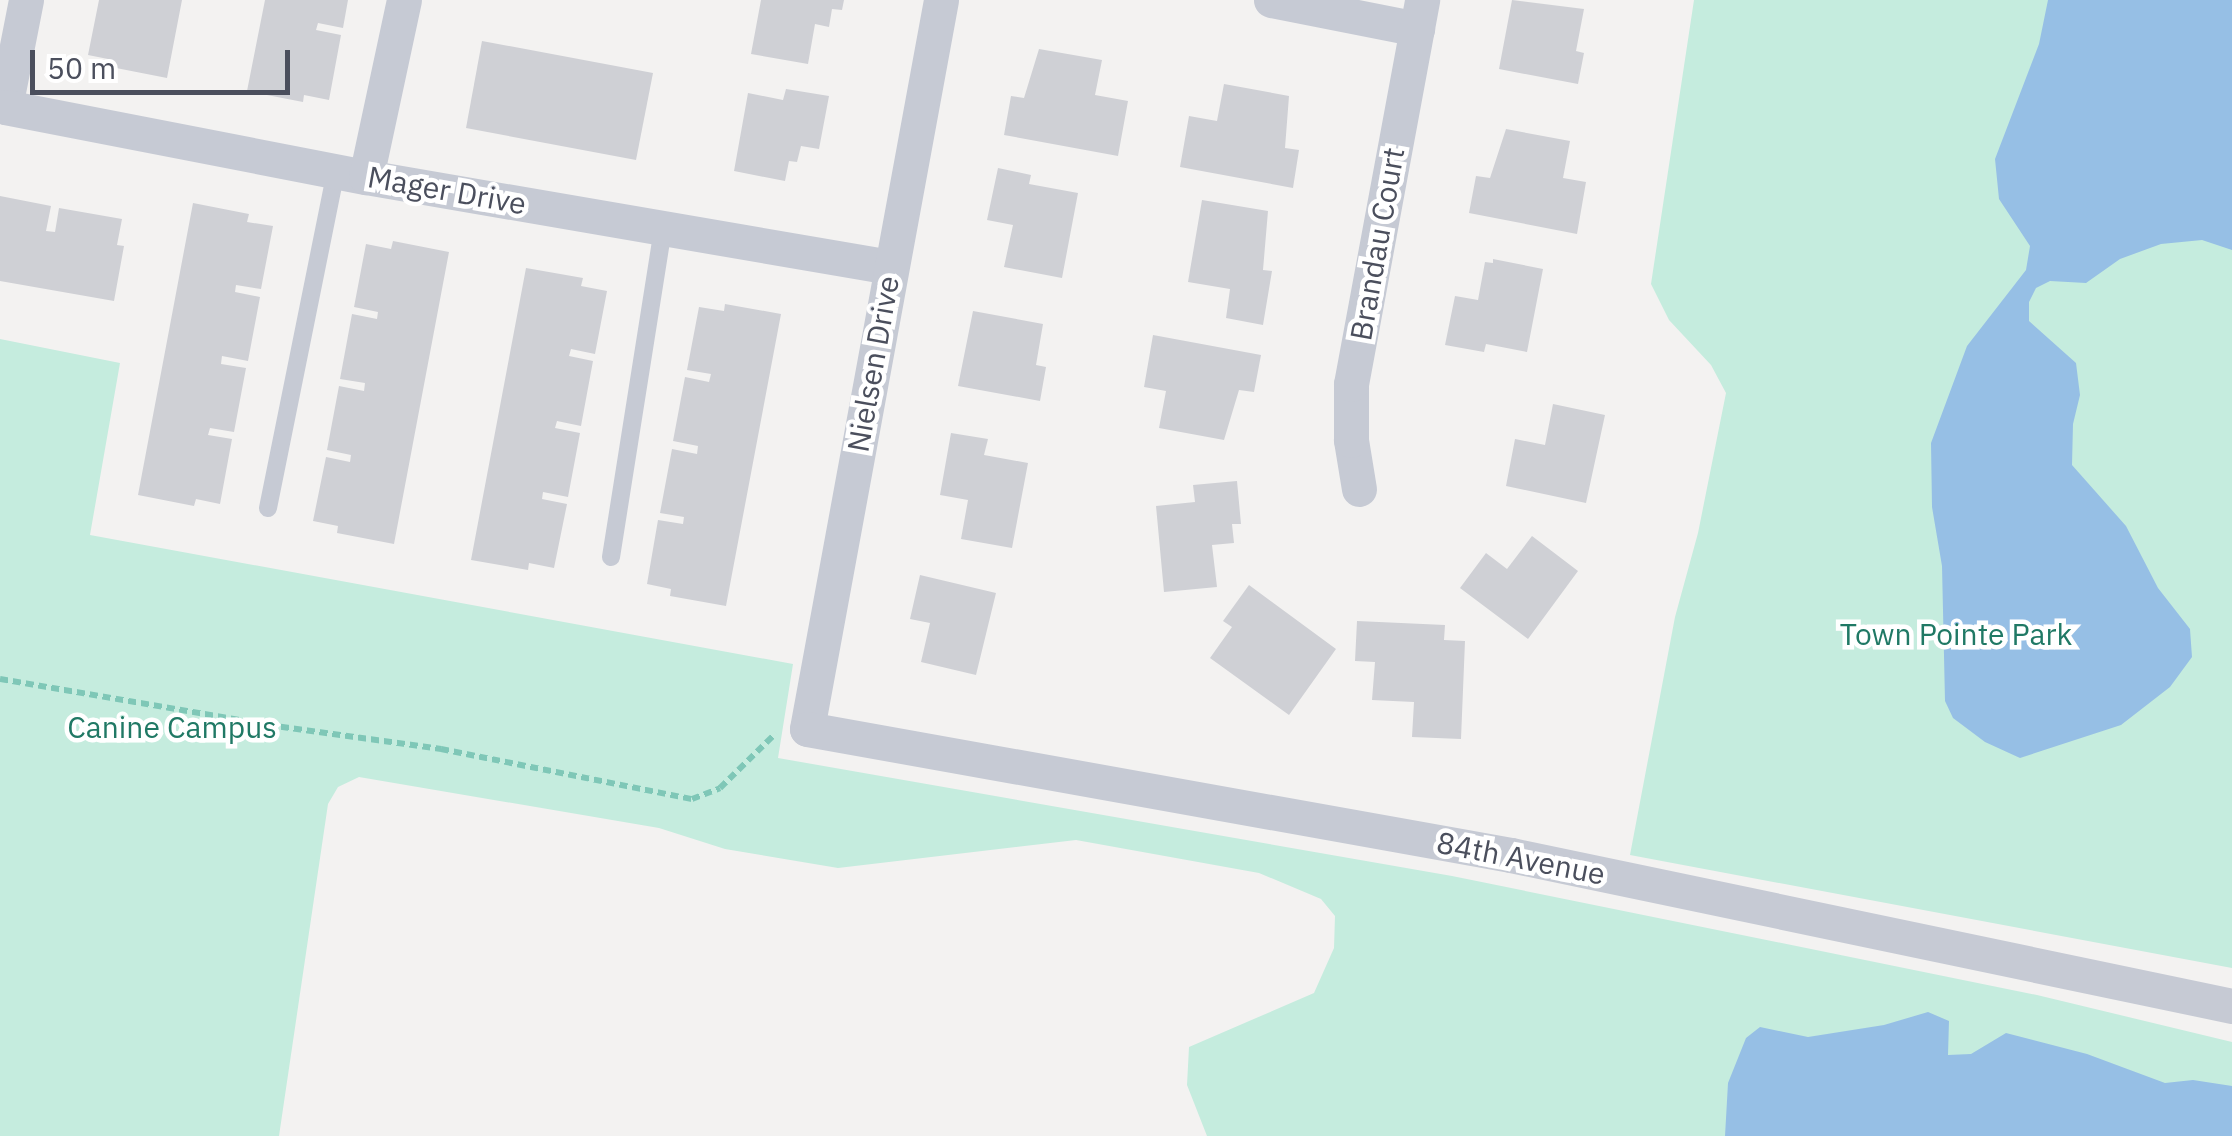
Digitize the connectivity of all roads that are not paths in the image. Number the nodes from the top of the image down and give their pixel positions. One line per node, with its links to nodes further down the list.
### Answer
1 (26, 0): 6 (street, Mager Drive)
2 (404, 0): 6 (street)
3 (941, 0): 8 (street, Nielsen Drive)
4 (1271, 0): 5 (street)
5 (1419, 15): 9 (street, Brandau Court)
6 (351, 174): 7 (street, Mager Drive); 10 (lane)
7 (663, 228): 8 (street, Mager Drive); 11 (lane)
8 (890, 267): 12 (street, Nielsen Drive)
9 (1359, 489)
10 (268, 508)
11 (610, 557)
12 (796, 727): 13 (street, 84th Avenue)
13 (2232, 1006)

